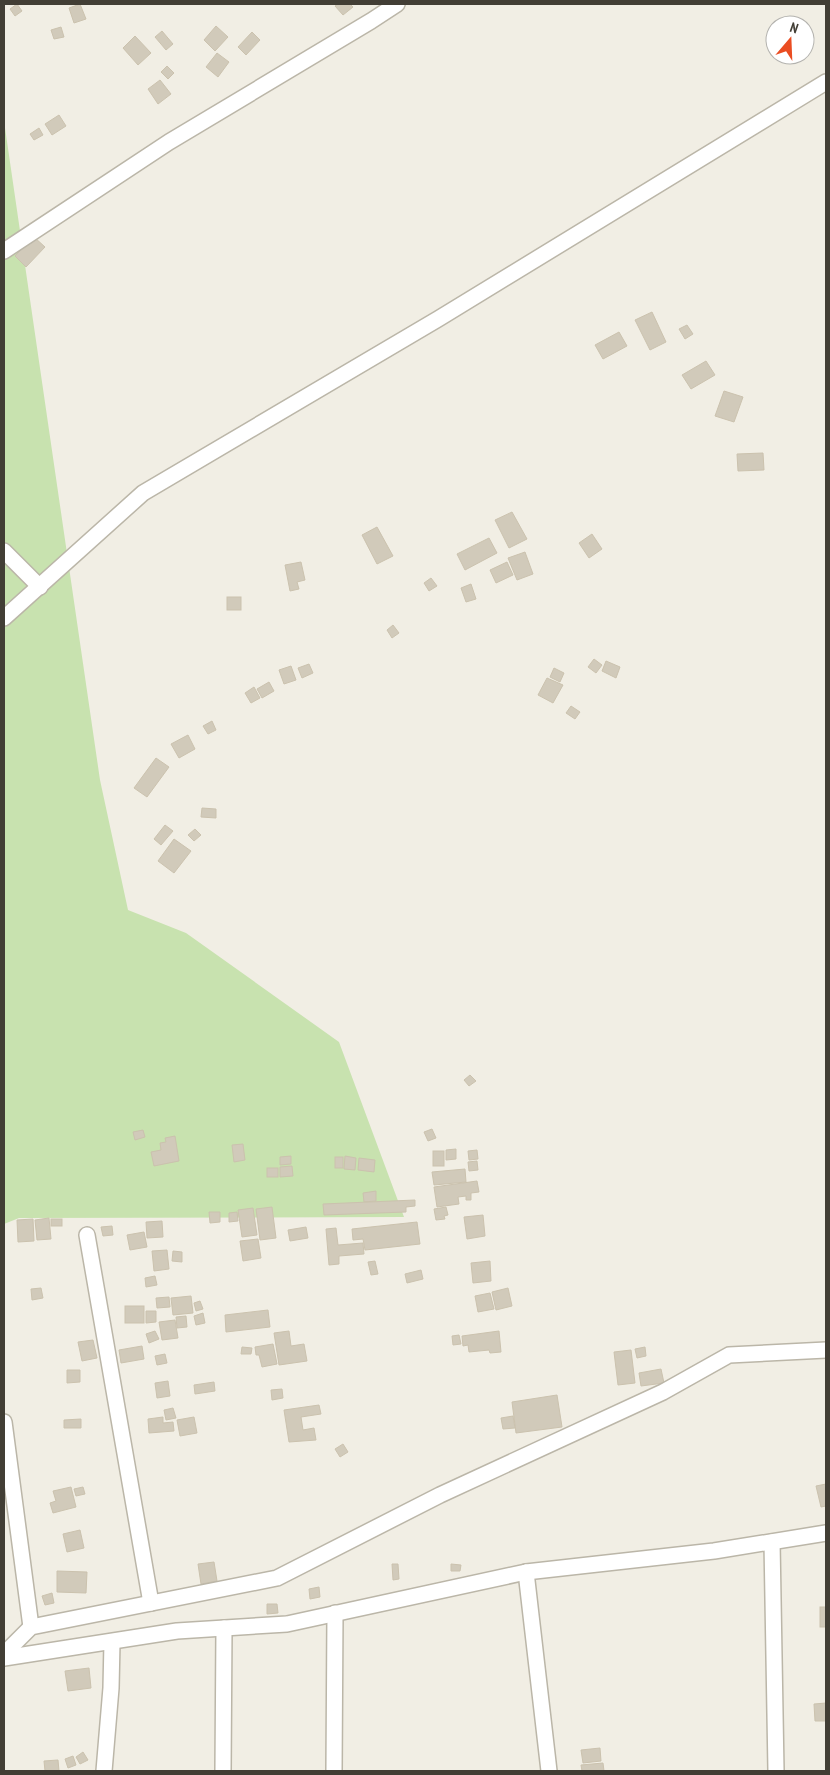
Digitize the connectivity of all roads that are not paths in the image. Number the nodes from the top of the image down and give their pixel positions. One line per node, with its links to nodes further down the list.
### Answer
1 (396, 4): 3 (street)
2 (826, 82): 5 (street)
3 (4, 251)
4 (4, 551): 5 (street)
5 (40, 587): 6 (street)
6 (4, 618)
7 (86, 1236): 13 (street)
8 (826, 1350): 13 (street)
9 (4, 1422): 15 (street)
10 (826, 1533): 11 (street)
11 (772, 1542): 12 (street); 24 (street)
12 (526, 1572): 14 (street); 23 (street)
13 (151, 1603): 15 (street)
14 (335, 1613): 16 (street); 22 (street)
15 (31, 1627): 18 (street)
16 (224, 1628): 17 (street); 21 (street)
17 (112, 1642): 19 (street); 20 (street)
18 (4, 1654)
19 (4, 1658)
20 (104, 1771)
21 (223, 1771)
22 (334, 1771)
23 (549, 1771)
24 (776, 1771)

